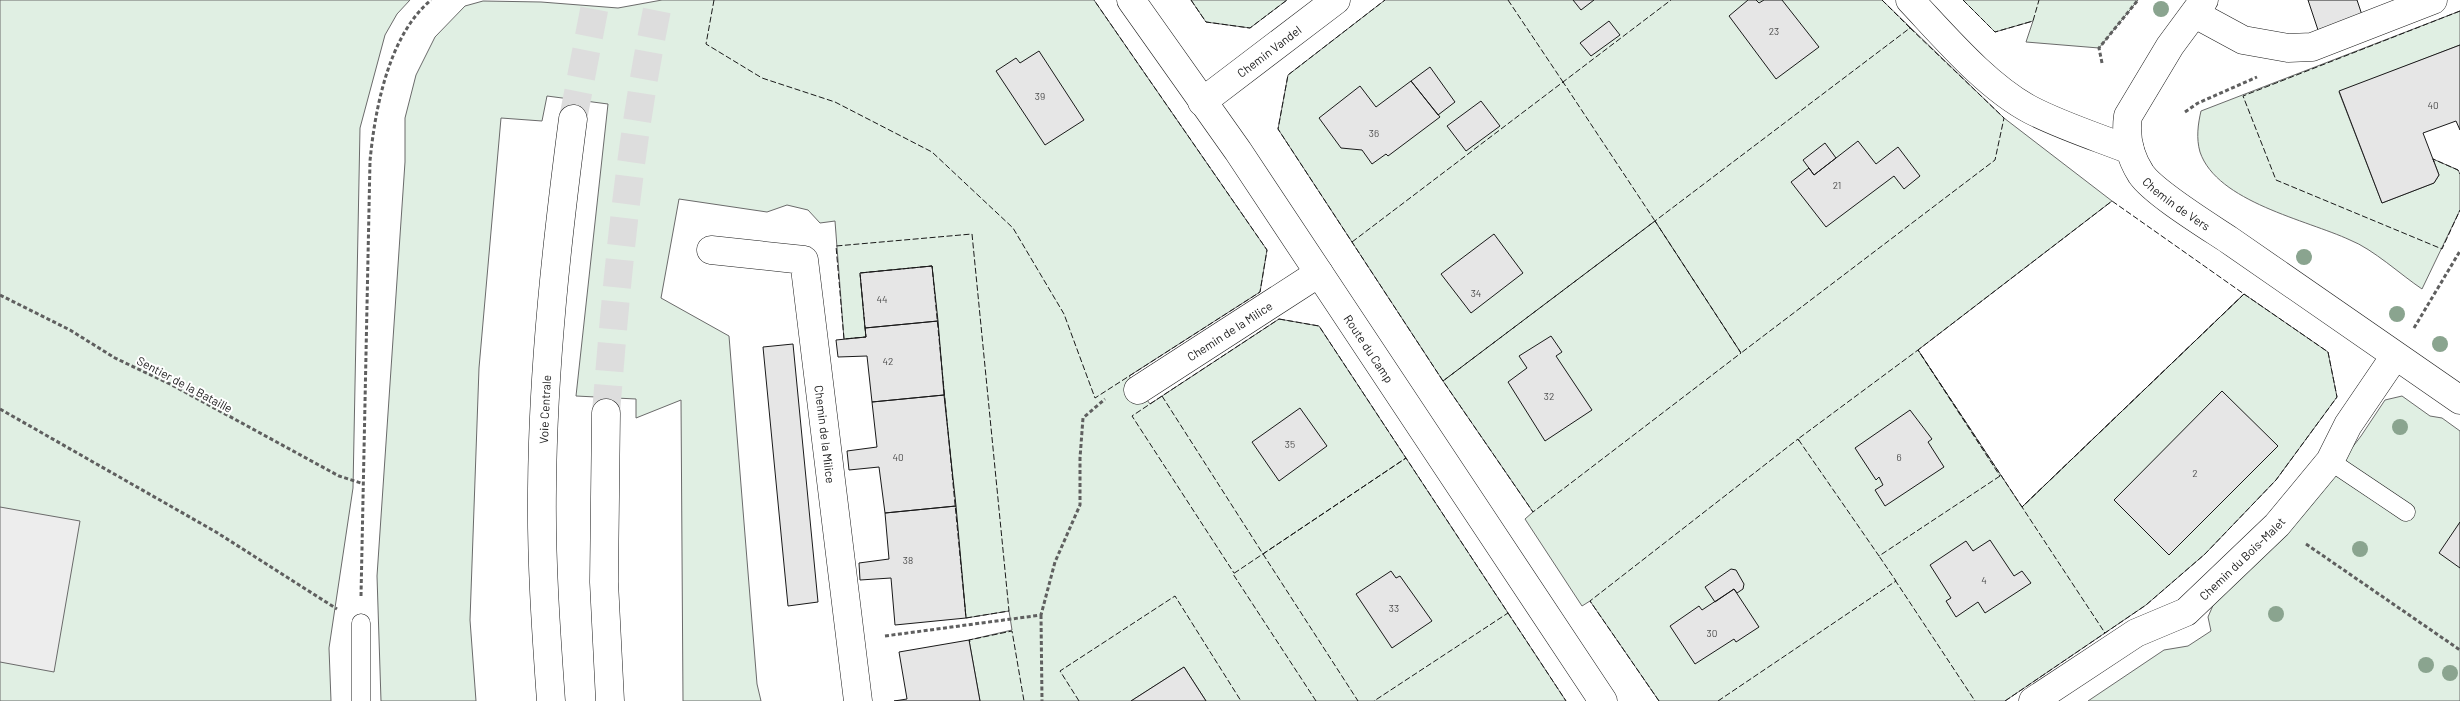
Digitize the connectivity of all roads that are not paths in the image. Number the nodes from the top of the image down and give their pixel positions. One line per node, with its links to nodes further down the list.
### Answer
1 (1131, 0): 6 (main road, Route du Camp)
2 (1336, 0): 6 (main road, Chemin Vandel)
3 (1910, 0): 8 (main road)
4 (2433, 0): 5 (main road)
5 (2200, 7): 8 (main road, Chemin de Vers)
6 (1202, 102): 10 (main road, Route du Camp)
7 (573, 119): 17 (main road, Voie Centrale)
8 (2130, 150): 11 (main road, Chemin de Vers)
9 (711, 250): 23 (main road, Chemin de la Milice)
10 (1319, 273): 12 (main road, Chemin de la Milice); 24 (main road, Route du Camp)
11 (2395, 356): 13 (main road, Chemin de Vers); 15 (main road, Chemin du Bois-Malet)
12 (1138, 390)
13 (2460, 400)
14 (606, 413): 22 (main road)
15 (2330, 461): 16 (lane); 25 (main road, Chemin du Bois-Malet)
16 (2406, 512)
17 (543, 546): 20 (main road); 21 (main road, Voie Centrale)
18 (361, 623): 19 (lane)
19 (361, 701)
20 (544, 701)
21 (551, 701)
22 (610, 701)
23 (858, 701)
24 (1603, 701)
25 (2033, 701)

